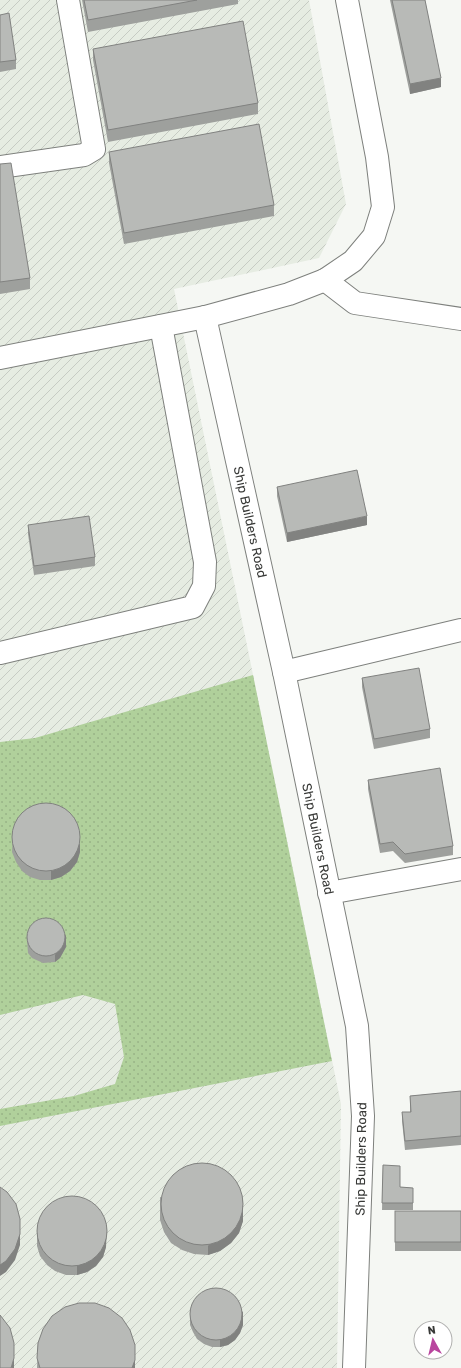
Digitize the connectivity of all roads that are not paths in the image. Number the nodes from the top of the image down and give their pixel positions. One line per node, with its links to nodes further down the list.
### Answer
1 (68, 0): 3 (street)
2 (346, 0): 4 (street)
3 (0, 168)
4 (325, 280): 5 (street); 6 (street)
5 (205, 317): 7 (street); 11 (street, Ship Builders Road)
6 (461, 319)
7 (161, 326): 8 (street); 10 (street)
8 (0, 358)
9 (461, 630): 11 (street)
10 (0, 653)
11 (284, 672): 13 (street, Ship Builders Road)
12 (461, 869): 13 (street)
13 (329, 892): 14 (street, Ship Builders Road)
14 (354, 1368)

